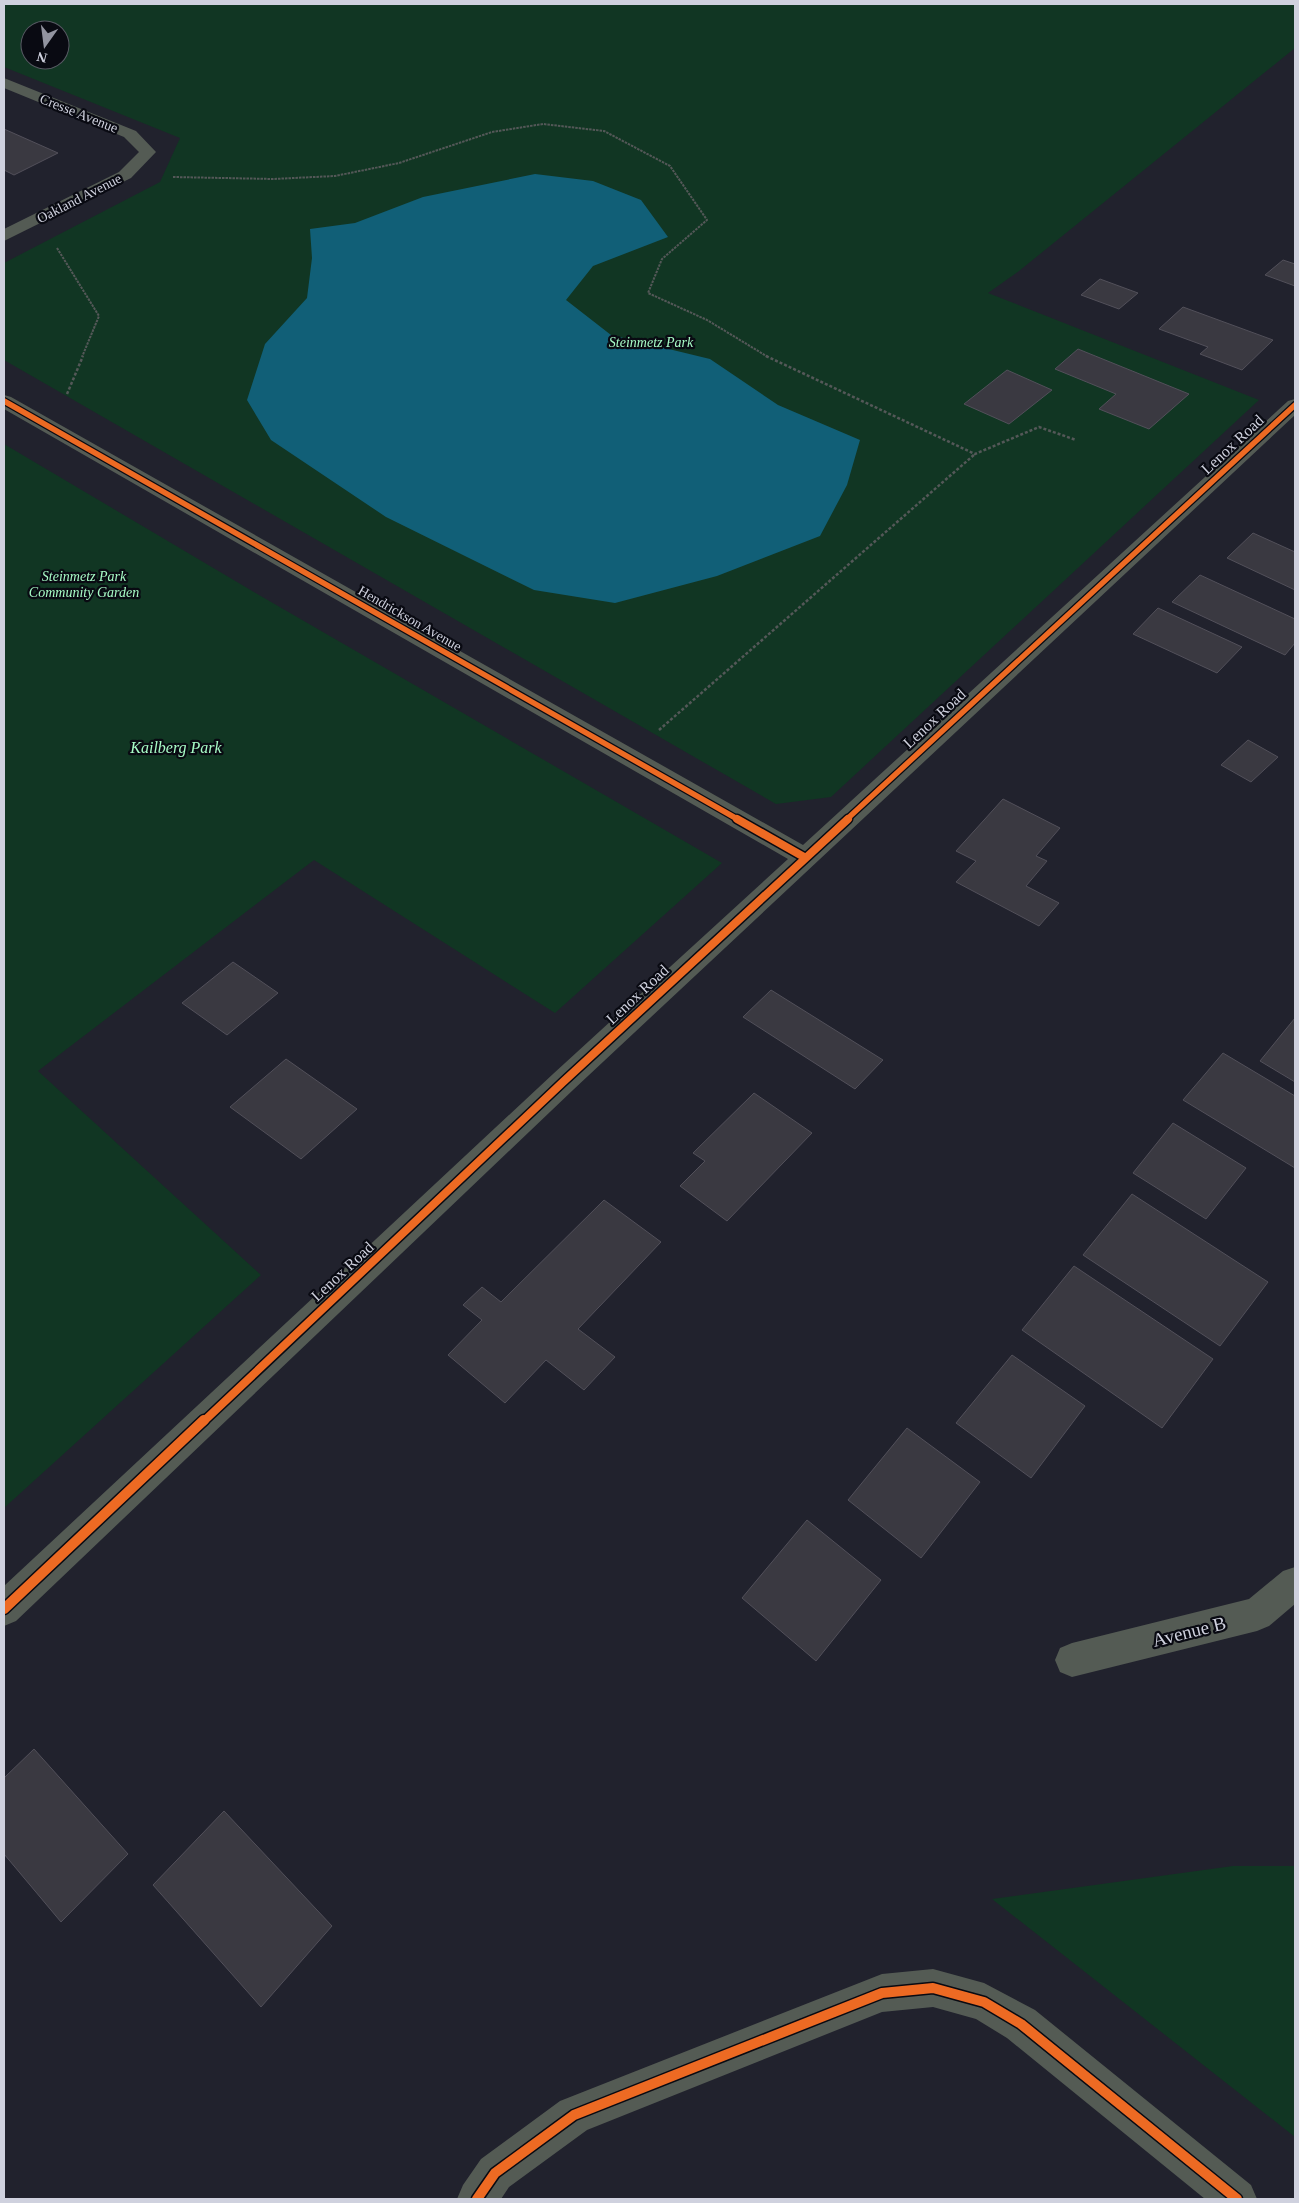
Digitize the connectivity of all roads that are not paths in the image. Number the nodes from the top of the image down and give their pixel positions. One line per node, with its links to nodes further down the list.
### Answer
1 (4, 83): 2 (street, Cresse Avenue)
2 (148, 152): 3 (street, Oakland Avenue)
3 (4, 236)
4 (4, 401): 6 (street, Hendrickson Avenue)
5 (1295, 405): 6 (street, Lenox Road)
6 (804, 857): 8 (street, Lenox Road)
7 (1295, 1583): 9 (street, Avenue B)
8 (4, 1609)
9 (1072, 1660)
10 (477, 2199): 11 (street)
11 (1238, 2199)

